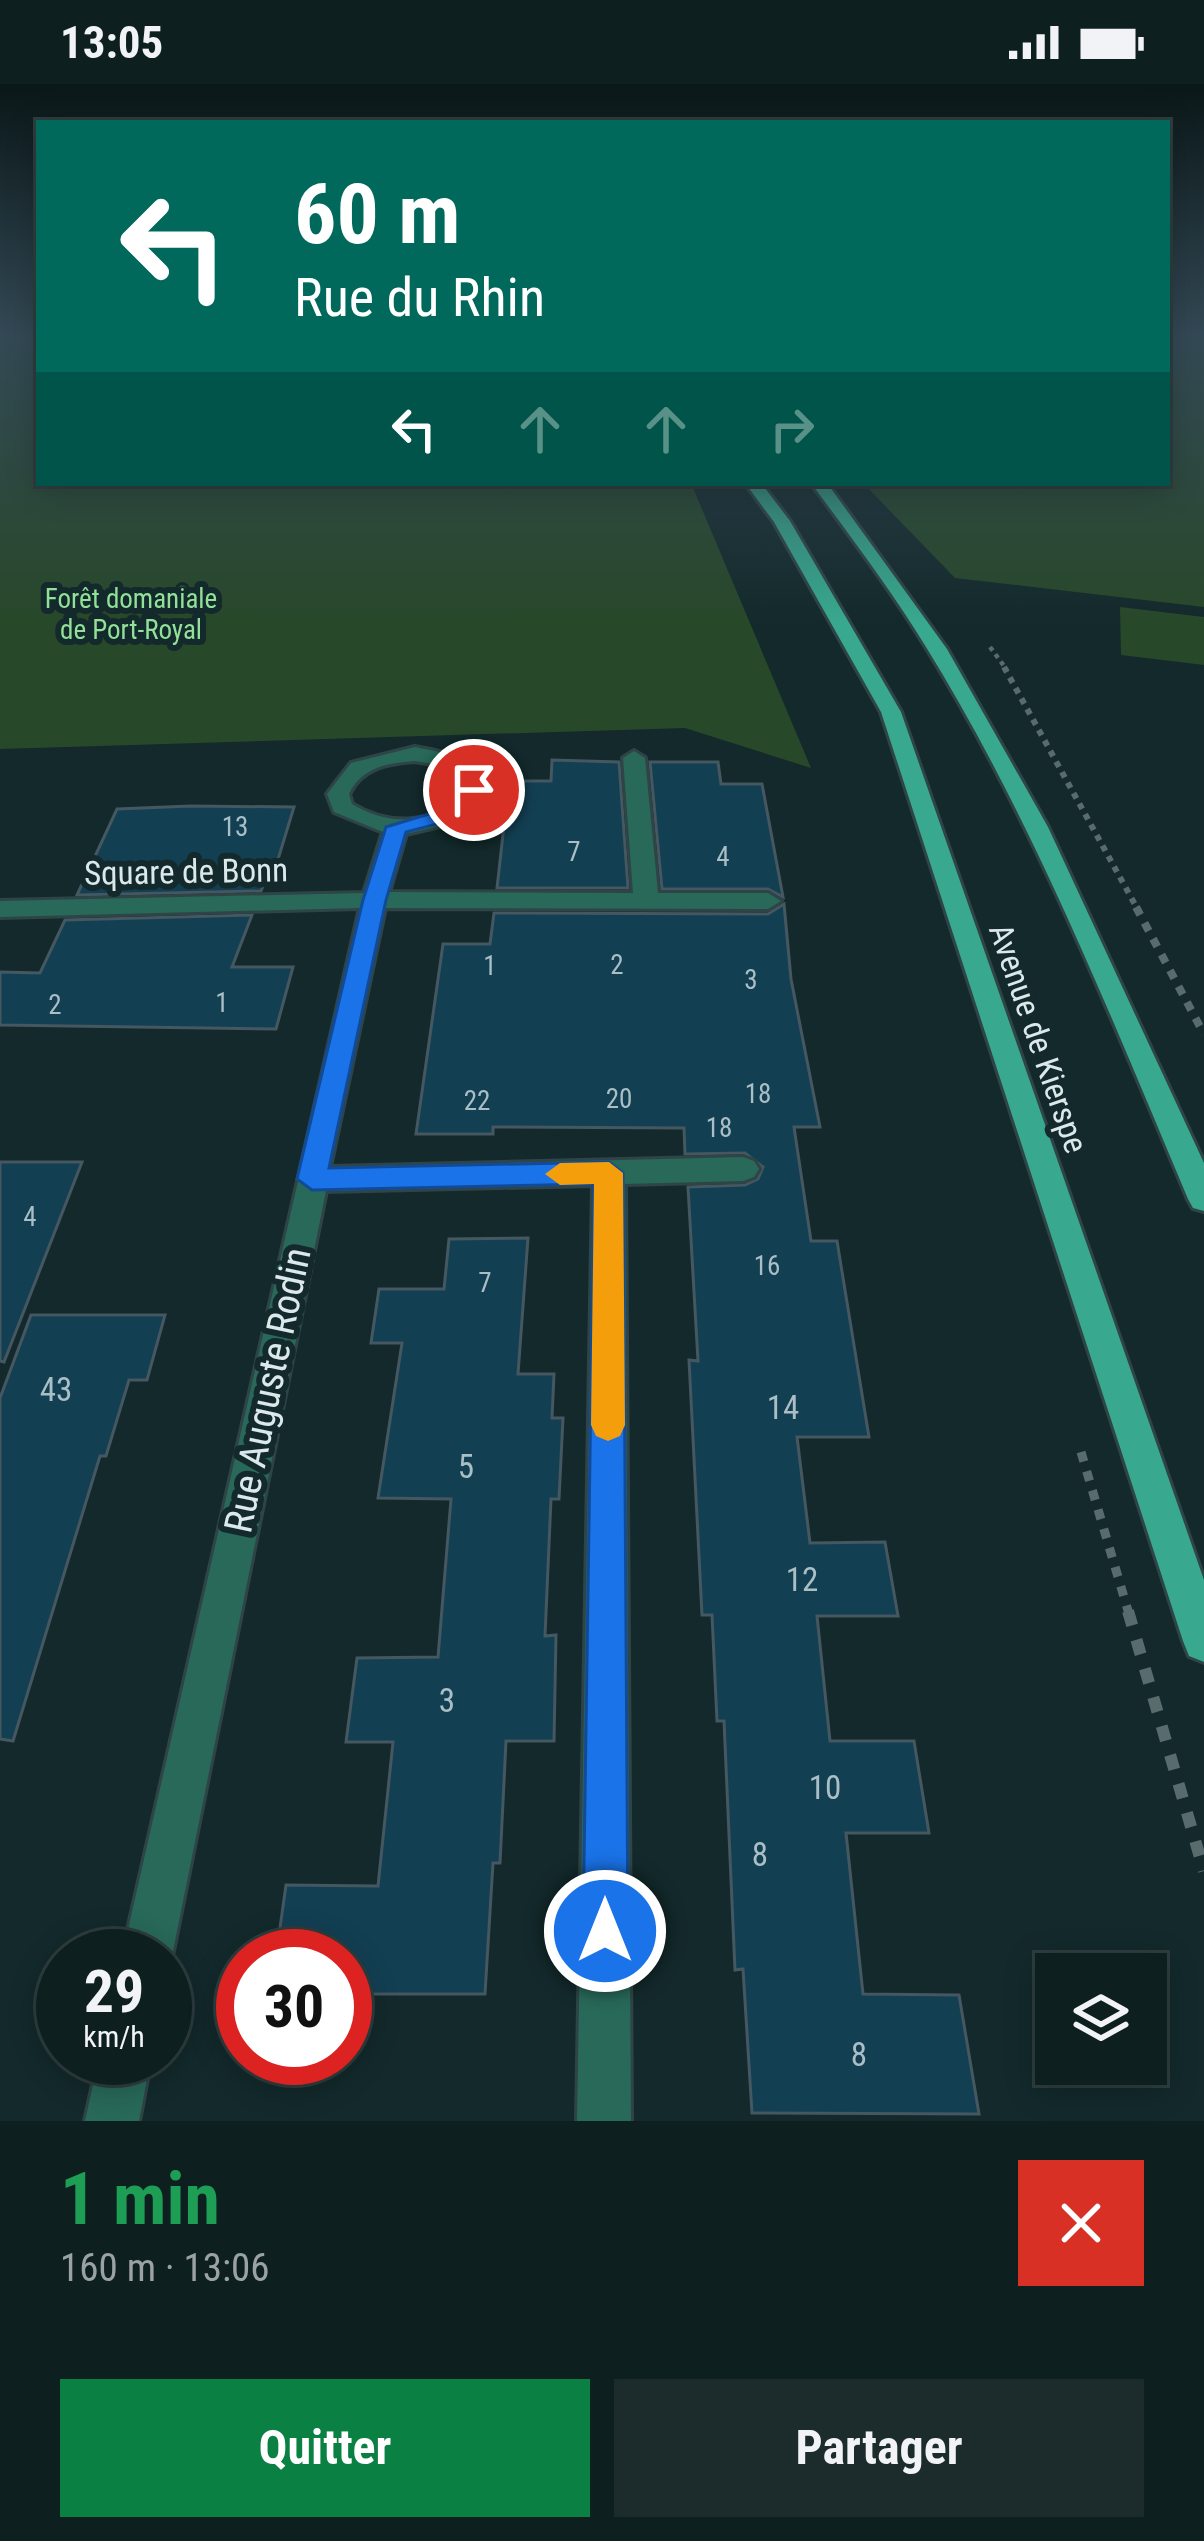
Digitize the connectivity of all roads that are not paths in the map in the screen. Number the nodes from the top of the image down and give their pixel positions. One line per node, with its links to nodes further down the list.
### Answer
1 (755, 486): 13 (main road, Avenue de Kierspe)
2 (821, 486): 12 (main road)
3 (634, 758): 6 (street)
4 (396, 827): 4 (street); 5 (street, Rue Auguste Rodin)
5 (374, 900): 6 (street, Square de Bonn); 8 (street, Square de Bonn); 11 (street, Rue Auguste Rodin)
6 (646, 901): 7 (street, Square de Bonn)
7 (768, 901)
8 (0, 910)
9 (743, 1169): 10 (street)
10 (609, 1173): 11 (street); 17 (street)
11 (312, 1179): 14 (street, Rue Auguste Rodin)
12 (1204, 1198)
13 (1204, 1641)
14 (153, 1929)
15 (119, 2085): 16 (street)
16 (112, 2121)
17 (604, 2121)

